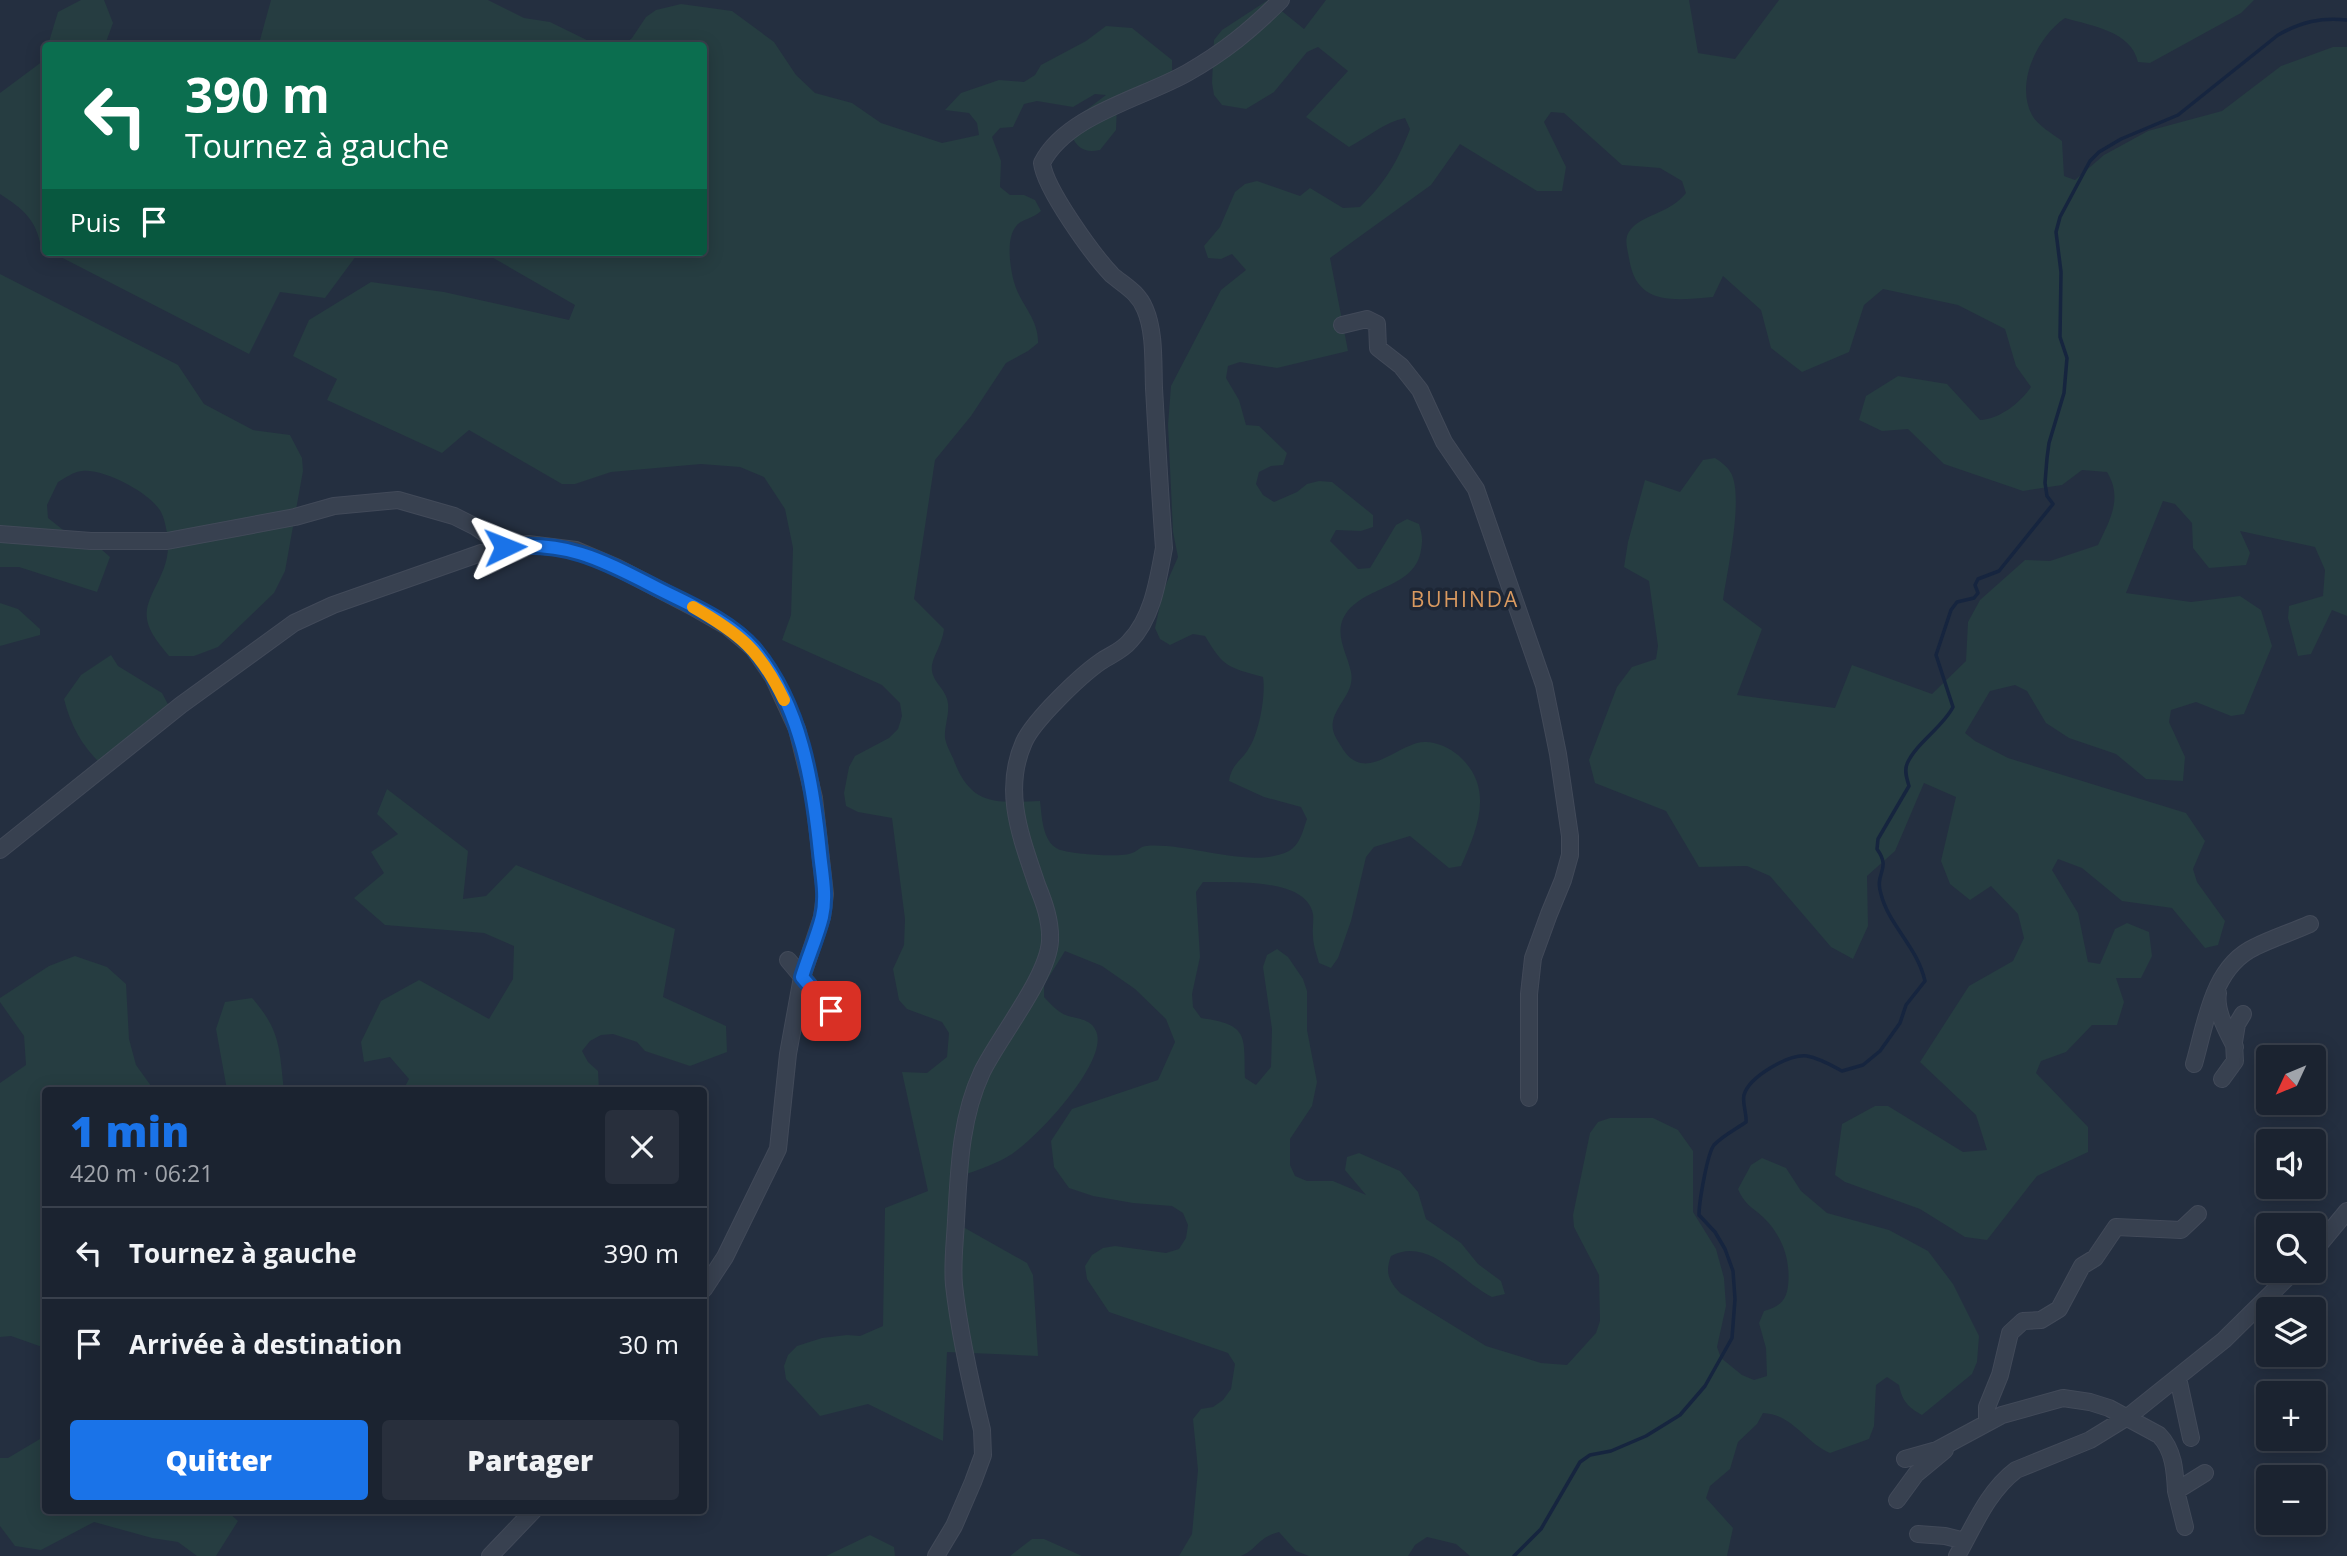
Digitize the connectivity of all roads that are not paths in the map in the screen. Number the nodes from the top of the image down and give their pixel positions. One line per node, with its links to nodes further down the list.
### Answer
1 (1281, 0): 35 (street)
2 (1342, 325): 15 (street)
3 (0, 534): 4 (street)
4 (505, 547): 5 (street); 8 (street)
5 (0, 850)
6 (2310, 924): 9 (street)
7 (788, 960): 8 (street)
8 (802, 977): 10 (street); 20 (street)
9 (2220, 980): 12 (street); 13 (street)
10 (831, 1011)
11 (2243, 1014): 12 (street)
12 (2235, 1047): 14 (street)
13 (2194, 1064)
14 (2222, 1079)
15 (1529, 1098)
16 (2347, 1211): 18 (street)
17 (2198, 1214): 23 (street)
18 (2326, 1236)
19 (2282, 1283): 21 (street)
20 (707, 1284)
21 (2178, 1378): 22 (street); 24 (street)
22 (2129, 1416): 23 (street); 28 (street); 33 (street)
23 (1987, 1423): 25 (street)
24 (2191, 1438)
25 (1955, 1441): 26 (street); 29 (street)
26 (1905, 1459)
27 (2206, 1473): 28 (street)
28 (2176, 1491): 31 (street)
29 (1897, 1500)
30 (530, 1514): 34 (street)
31 (2185, 1527)
32 (1917, 1534): 33 (street)
33 (1961, 1549)
34 (490, 1556)
35 (936, 1556)

